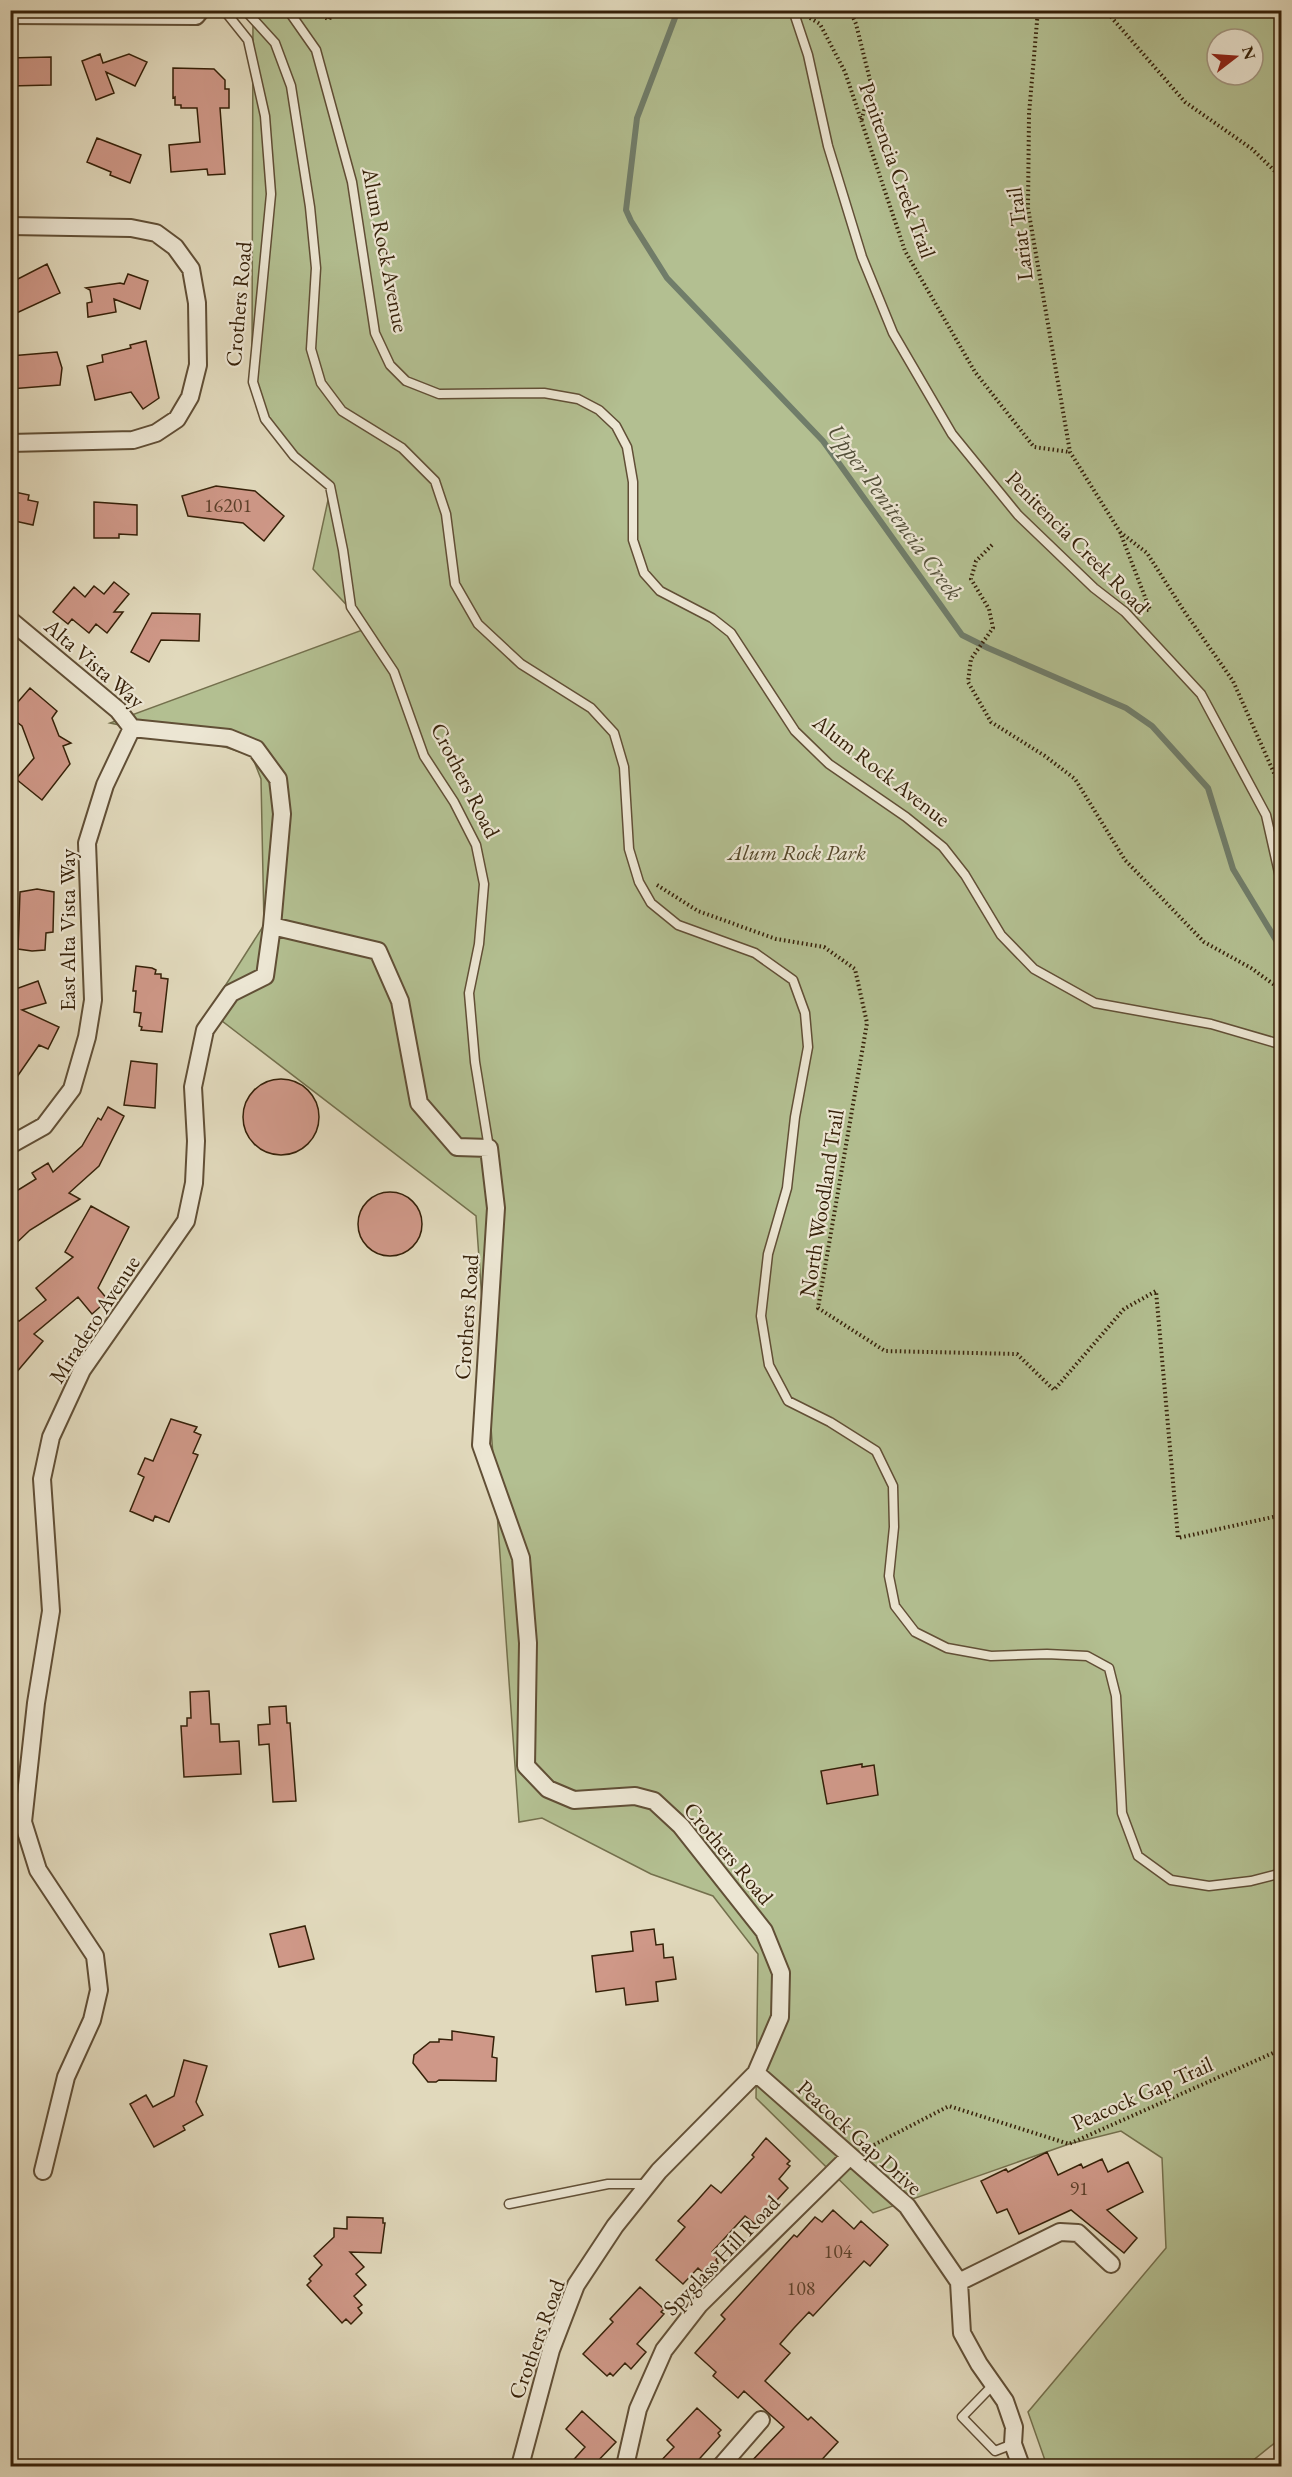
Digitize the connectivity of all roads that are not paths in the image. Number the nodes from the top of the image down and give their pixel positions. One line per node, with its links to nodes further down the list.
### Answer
1 (201, 10): 6 (street)
2 (224, 10): 15 (lane, Crothers Road)
3 (245, 10): 16 (lane)
4 (288, 10): 13 (lane, Alum Rock Avenue)
5 (793, 10): 11 (lane, Penitencia Creek Road)
6 (10, 15)
7 (10, 226): 8 (street)
8 (10, 443)
9 (10, 620): 10 (street, Alta Vista Way)
10 (132, 728): 12 (street, Alta Vista Way); 14 (street, East Alta Vista Way)
11 (1281, 886)
12 (272, 926): 15 (street); 19 (street, Miradero Avenue)
13 (1281, 1043)
14 (10, 1145)
15 (489, 1148): 17 (street, Crothers Road)
16 (1281, 1874)
17 (756, 2073): 18 (street, Peacock Gap Drive); 20 (street, Crothers Road)
18 (849, 2157): 23 (street, Peacock Gap Drive); 28 (street, Spyglass Hill Road)
19 (43, 2170)
20 (648, 2184): 21 (lane); 27 (street, Crothers Road)
21 (509, 2204)
22 (1111, 2264): 23 (street)
23 (959, 2282): 24 (street)
24 (993, 2385): 26 (street); 26 (lane)
25 (761, 2420): 29 (street)
26 (1013, 2444): 30 (street)
27 (520, 2466)
28 (625, 2466)
29 (721, 2466)
30 (1021, 2466)

